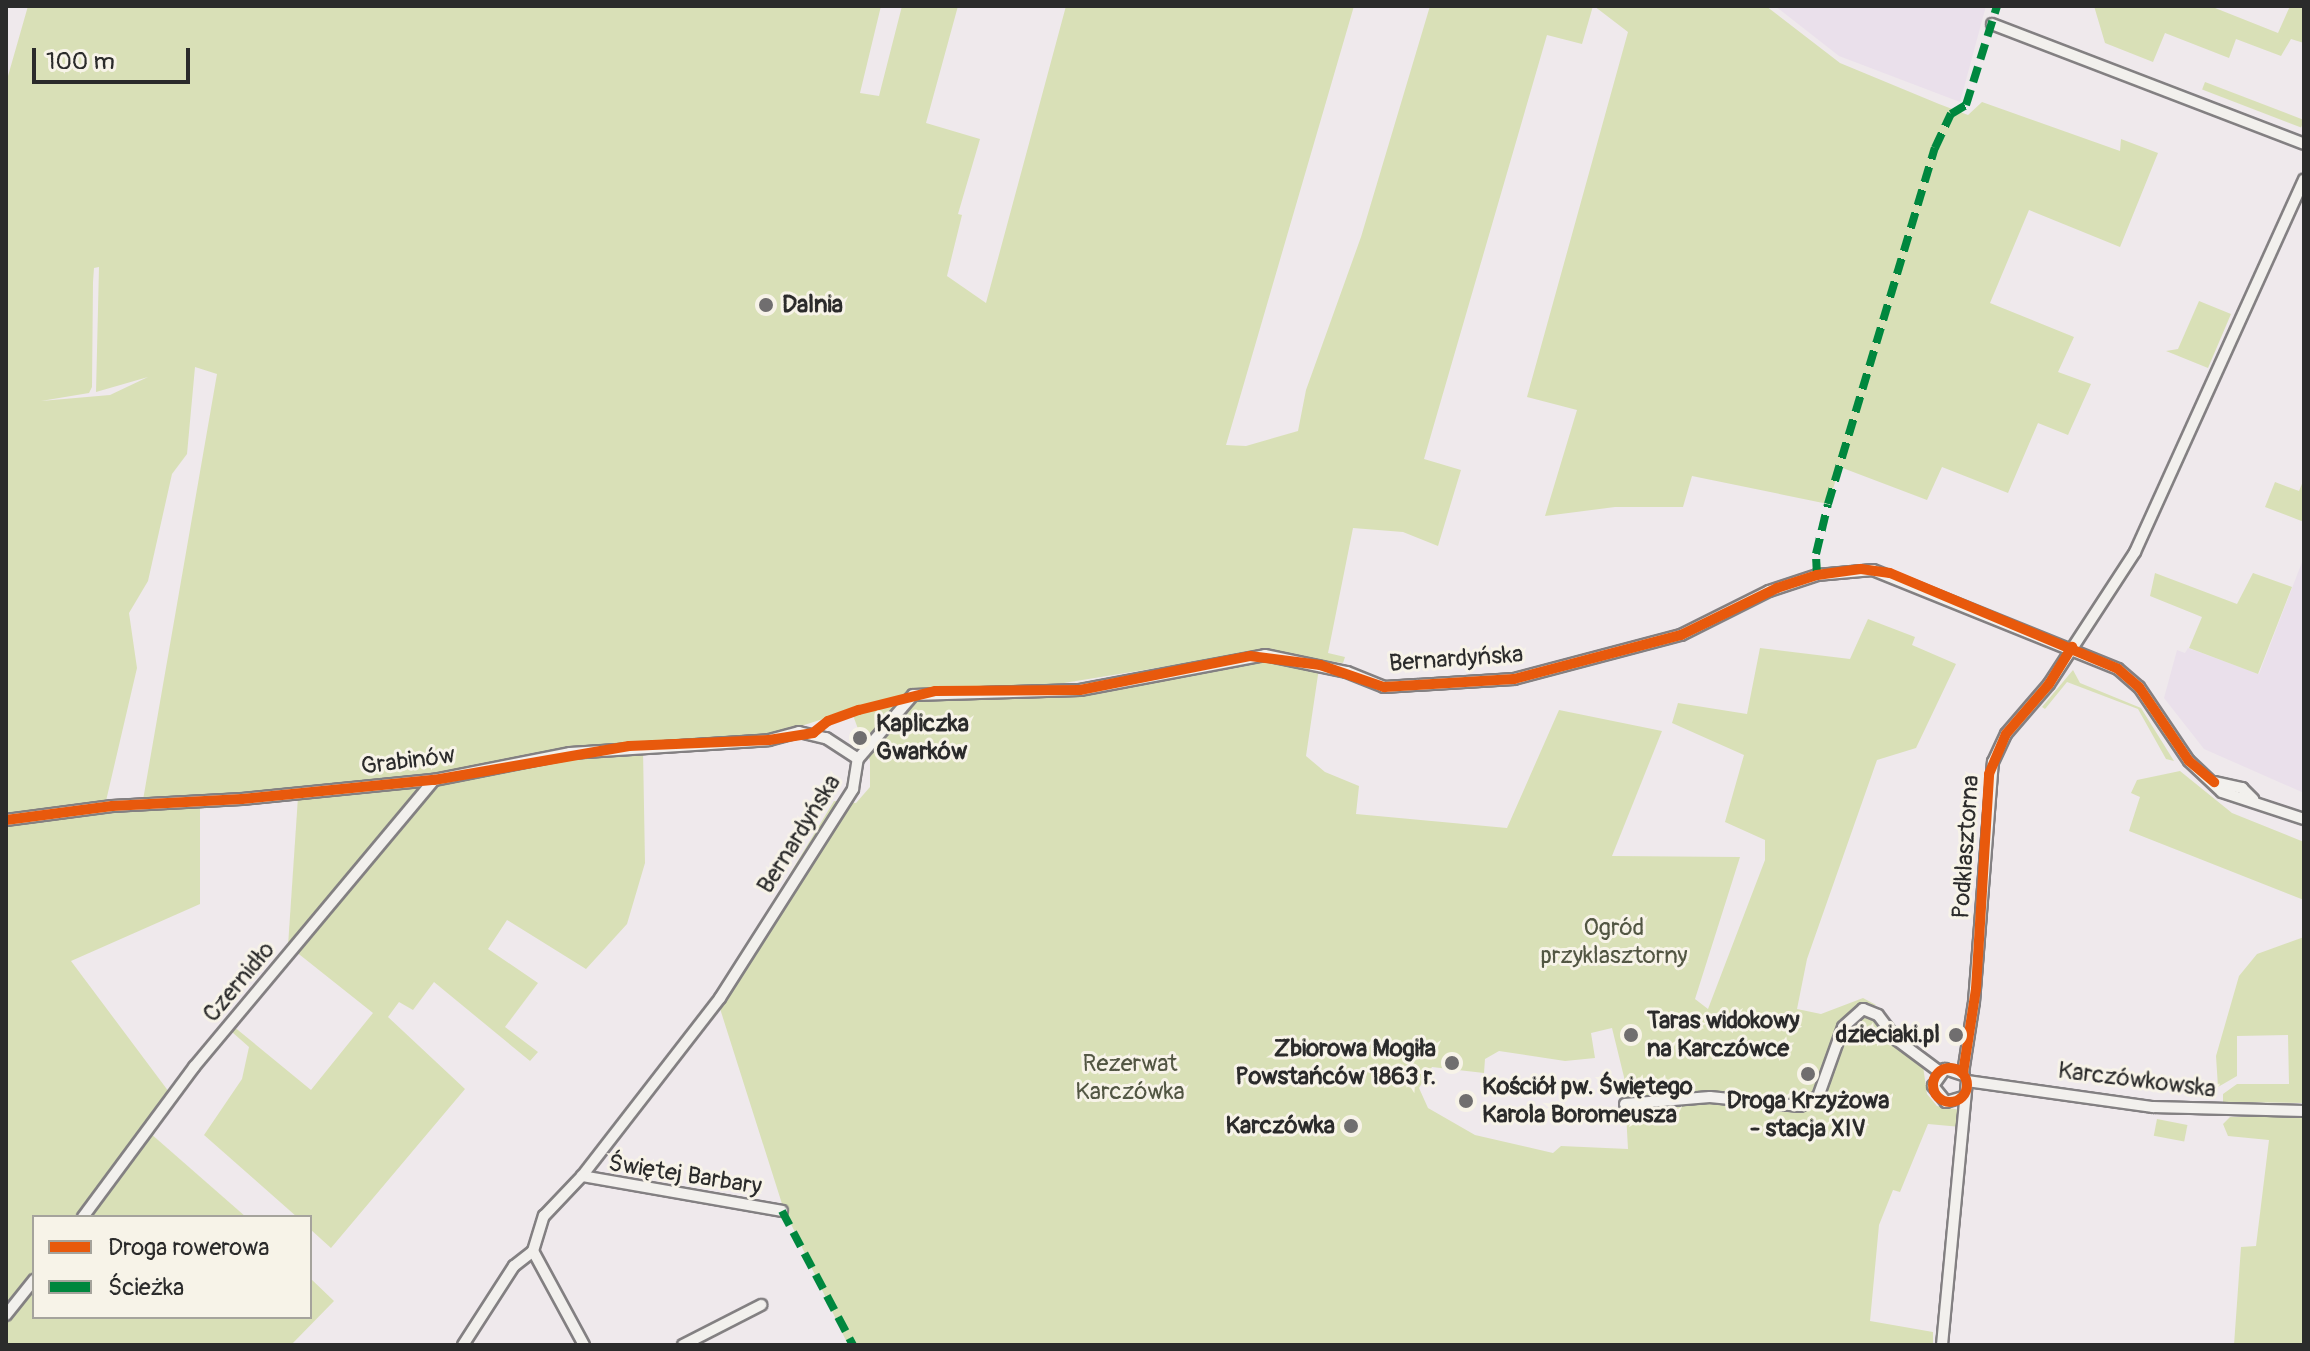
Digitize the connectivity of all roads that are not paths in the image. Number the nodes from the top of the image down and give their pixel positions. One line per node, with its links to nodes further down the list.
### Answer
1 (1992, 24): 2 (street)
2 (2304, 144)
3 (2304, 180): 4 (street, Podklasztorna)
4 (2072, 647): 5 (street, Bernardyńska); 7 (street, Bernardyńska); 10 (street, Podklasztorna)
5 (858, 759): 6 (street, Grabinów); 14 (street, Bernardyńska)
6 (434, 780): 8 (street, Grabinów); 16 (street, Czernidło)
7 (2304, 819)
8 (6, 820)
9 (1940, 1072): 10 (street); 11 (street); 12 (street)
10 (1965, 1077): 11 (street, Podklasztorna); 13 (street, Karczówkowska)
11 (1963, 1097): 24 (street, Podklasztorna)
12 (1625, 1104)
13 (2304, 1111)
14 (582, 1176): 15 (street, Świętej Barbary); 17 (street, Bernardyńska)
15 (782, 1211)
16 (84, 1215)
17 (533, 1251): 21 (street, Bernardyńska); 22 (street)
18 (32, 1282): 20 (street)
19 (761, 1305): 23 (street)
20 (6, 1315)
21 (463, 1345)
22 (584, 1345)
23 (683, 1345)
24 (1942, 1345)

